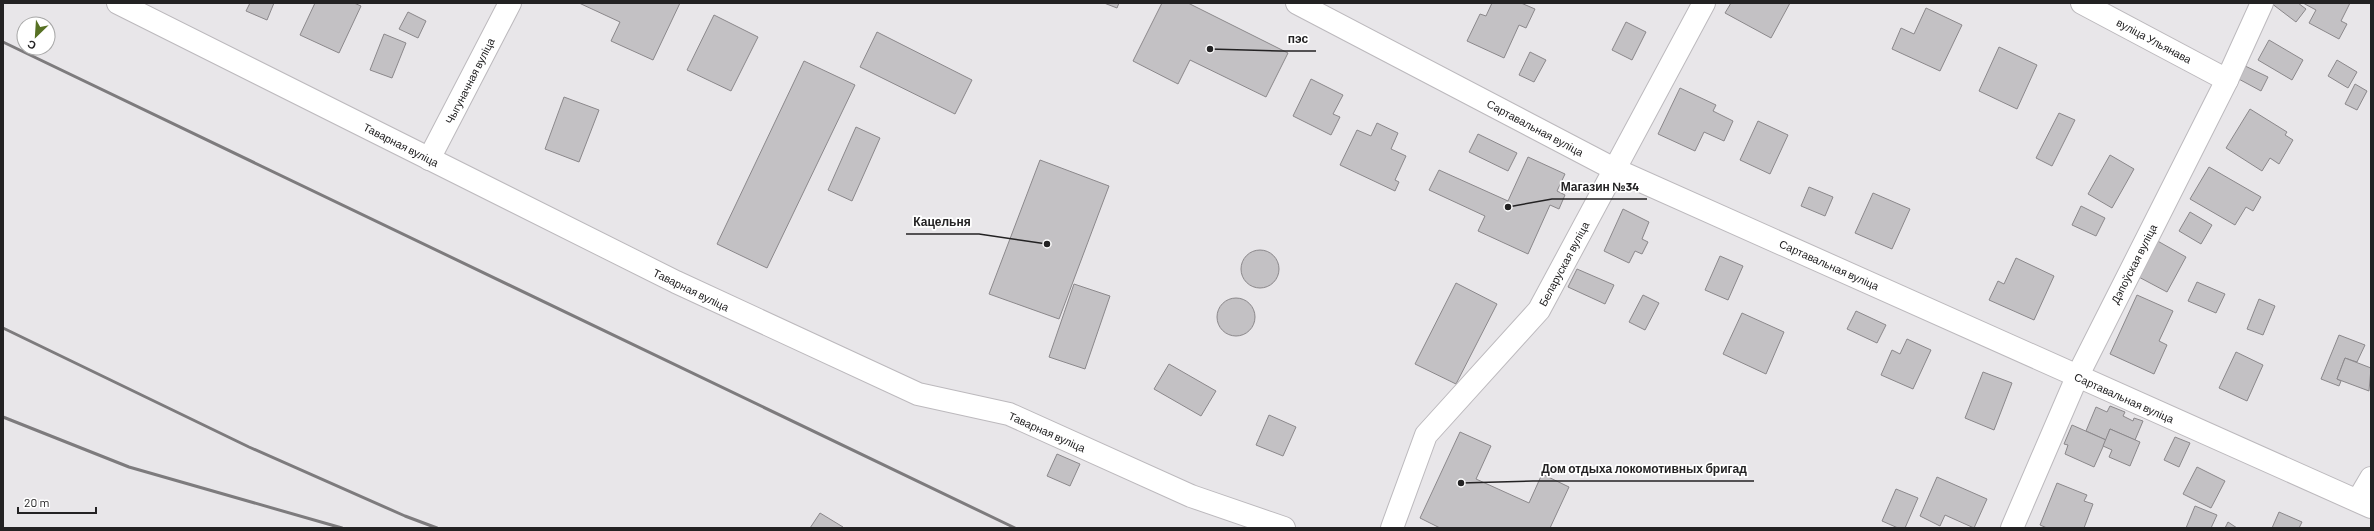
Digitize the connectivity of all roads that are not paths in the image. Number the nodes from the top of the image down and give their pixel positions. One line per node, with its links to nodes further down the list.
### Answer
1 (118, 3): 8 (street, Таварная вуліца)
2 (510, 3): 8 (street, Чыгуначная вуліца)
3 (1296, 3): 9 (street, Сартавальная вуліца)
4 (1704, 3): 9 (street, Беларуская вуліца)
5 (2082, 3): 7 (street, вуліца Ульянава)
6 (2262, 3): 7 (street, Дэпоўская вуліца)
7 (2227, 80): 10 (street, Дэпоўская вуліца)
8 (429, 159): 13 (street, Таварная вуліца)
9 (1614, 169): 10 (street, Сартавальная вуліца); 14 (street, Беларуская вуліца)
10 (2076, 376): 12 (street, Сартавальная вуліца); 15 (street, Дэпоўская вуліца)
11 (2371, 478): 12 (street)
12 (2365, 503)
13 (1284, 528)
14 (1392, 528)
15 (2012, 528)

